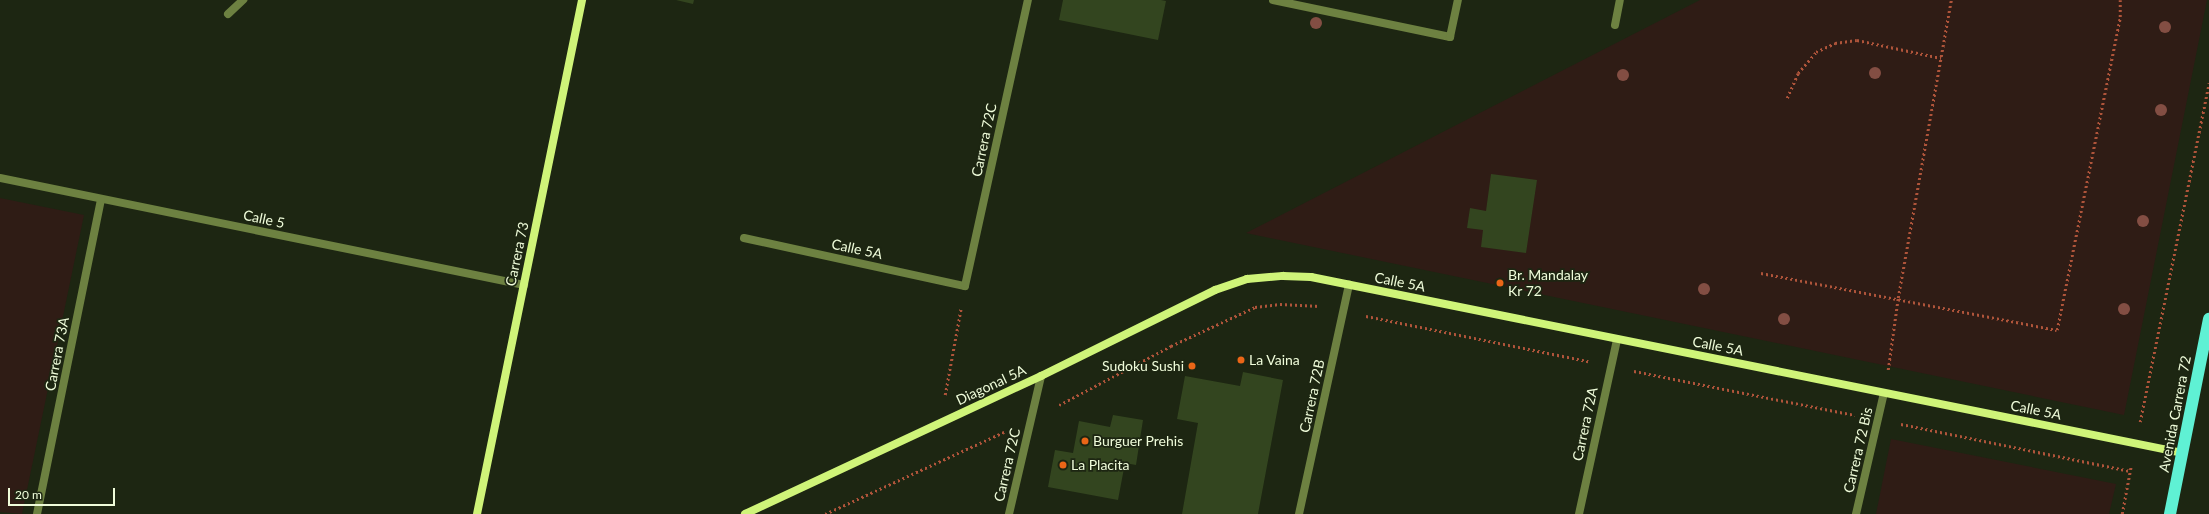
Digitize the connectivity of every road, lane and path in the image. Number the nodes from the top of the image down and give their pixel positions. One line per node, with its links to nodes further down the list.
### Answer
1 (243, 0): 9 (street)
2 (582, 0): 20 (street, Carrera 73)
3 (1028, 0): 21 (street, Carrera 72C)
4 (1273, 0): 5 (street)
5 (1458, 0)
6 (1620, 0): 10 (street)
7 (1951, 0): 11 (path)
8 (2120, 0): 22 (path)
9 (228, 14)
10 (1615, 25)
11 (1941, 58): 13 (path); 22 (path)
12 (2209, 83): 32 (path)
13 (1787, 98)
14 (0, 178): 15 (street, Calle 5)
15 (101, 199): 20 (street, Calle 5); 35 (street, Carrera 73A)
16 (744, 238): 21 (street, Calle 5A)
17 (1761, 273): 22 (path)
18 (1247, 279): 19 (street, Calle 5A); 27 (street, Diagonal 5A)
19 (1349, 284): 23 (street, Carrera 72B); 25 (street, Calle 5A)
20 (524, 285): 36 (street, Carrera 73)
21 (965, 286): 31 (path)
22 (1898, 298): 28 (path)
23 (1343, 311): 26 (path); 30 (path); 40 (street, Carrera 72B)
24 (2209, 319): 33 (highway, Avenida Carrera 72)
25 (1617, 339): 26 (street, Carrera 72A); 28 (street, Calle 5A)
26 (1611, 366): 29 (path); 41 (street, Carrera 72A)
27 (1041, 376): 30 (street, Carrera 72C); 31 (street, Diagonal 5A)
28 (1884, 393): 29 (street, Carrera 72 Bis); 32 (street, Calle 5A)
29 (1879, 419): 34 (path); 42 (street, Carrera 72 Bis)
30 (1031, 420): 38 (path); 39 (street, Carrera 72C)
31 (941, 423): 37 (street, Diagonal 5A)
32 (2135, 444): 33 (street, Calle 5A); 34 (path)
33 (2183, 453): 44 (highway, Avenida Carrera 72)
34 (2130, 471): 43 (path)
35 (37, 514)
36 (477, 514)
37 (745, 514)
38 (825, 514)
39 (1009, 514)
40 (1299, 514)
41 (1580, 514)
42 (1856, 514)
43 (2122, 514)
44 (2170, 514)

